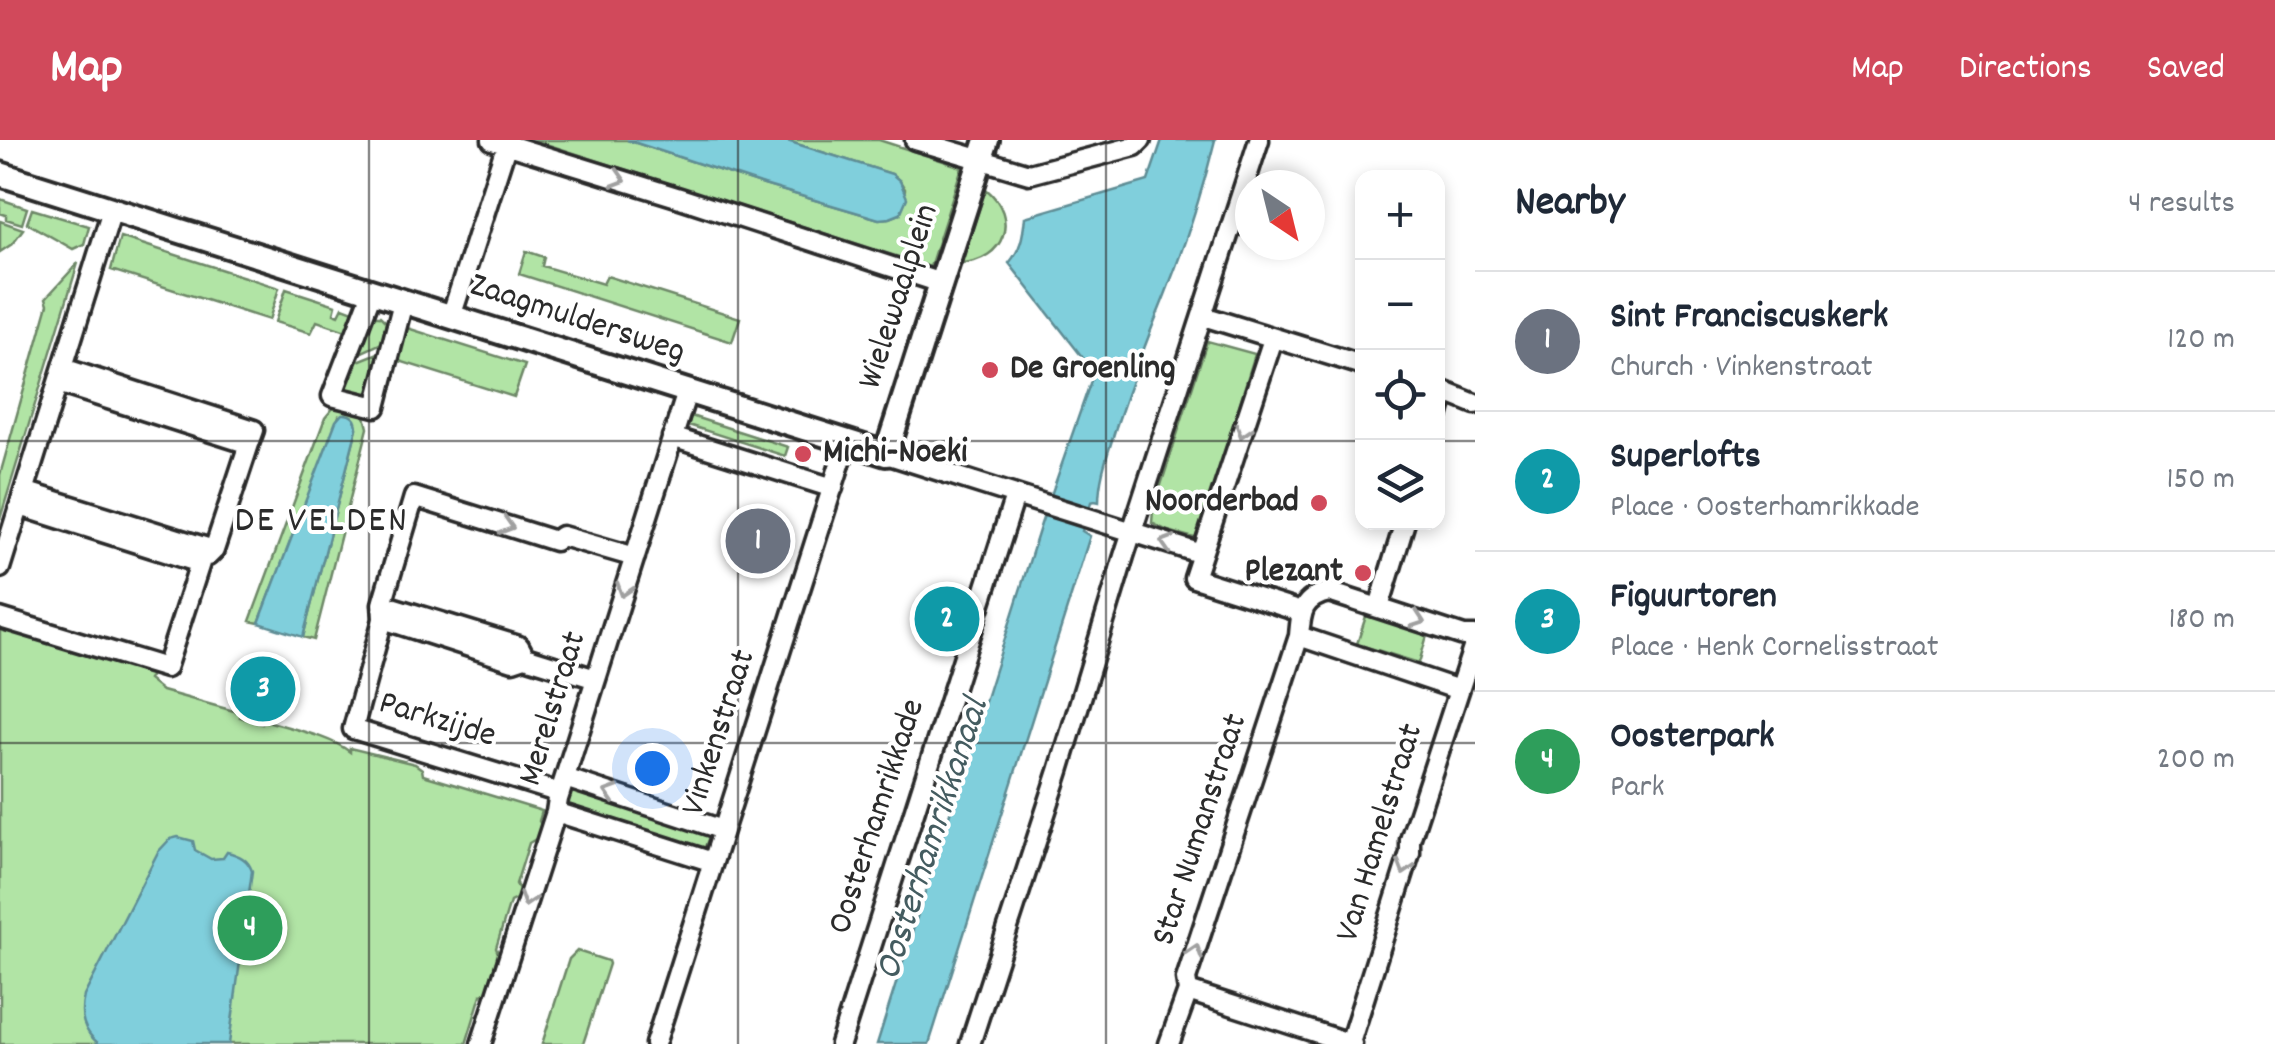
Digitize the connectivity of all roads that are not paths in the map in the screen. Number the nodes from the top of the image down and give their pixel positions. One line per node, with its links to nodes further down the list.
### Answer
1 (915, 140): 5 (street)
2 (1260, 140): 11 (street)
3 (502, 142): 8 (street, one-way to 8); 12 (street)
4 (1138, 143): 5 (street)
5 (984, 150): 8 (street, Wielewaalplein)
6 (0, 174): 7 (street, Zaagmuldersweg)
7 (112, 210): 9 (street, Zaagmuldersweg); 15 (street)
8 (941, 283): 21 (street, Wielewaalplein)
9 (372, 292): 10 (street, Zaagmuldersweg); 10 (street)
10 (403, 302): 12 (street, Zaagmuldersweg)
11 (1203, 316): 13 (street); 26 (street)
12 (452, 317): 17 (street, Zaagmuldersweg)
13 (1273, 339): 14 (street); 27 (street, one-way to 27)
14 (1355, 363)
15 (61, 376): 24 (street); 28 (street)
16 (1445, 391): 18 (street)
17 (687, 392): 19 (street, Merelstraat); 20 (street, Zaagmuldersweg)
18 (1475, 404)
19 (672, 437): 22 (street); 29 (street, Merelstraat)
20 (847, 442): 21 (street, Zaagmuldersweg); 22 (street, Vinkenstraat)
21 (886, 454): 23 (street, Zaagmuldersweg)
22 (833, 488): 40 (street, Vinkenstraat)
23 (1015, 496): 26 (street, Zaagmuldersweg); 46 (street, Oosterhamrikkade)
24 (22, 498): 28 (street); 30 (street)
25 (1403, 530): 31 (street)
26 (1132, 533): 27 (street, one-way to 26); 47 (street)
27 (1202, 554): 33 (street)
28 (207, 556): 34 (street)
29 (635, 557): 32 (street, one-way to 29); 37 (street, Merelstraat, one-way to 37)
30 (0, 568)
31 (1379, 608): 33 (street); 36 (street, one-way to 36)
32 (383, 611): 37 (street); 39 (street, Parkzijde)
33 (1300, 612): 35 (street, Star Numanstraat)
34 (0, 618)
35 (1299, 636): 38 (street); 42 (street, Star Numanstraat, one-way to 35)
36 (1475, 639): 38 (street, Van Hamelstraat)
37 (596, 679): 39 (street, Merelstraat)
38 (1459, 690): 43 (street, Van Hamelstraat, one-way to 43)
39 (560, 795): 40 (street, one-way to 39); 41 (street); 44 (street, Merelstraat, one-way to 44)
40 (723, 830): 41 (street, Vinkenstraat)
41 (712, 862): 45 (street, Vinkenstraat)
42 (1188, 991): 43 (street); 48 (street, Star Numanstraat)
43 (1351, 1043)
44 (481, 1044)
45 (655, 1044)
46 (840, 1044)
47 (970, 1044)
48 (1170, 1044)

